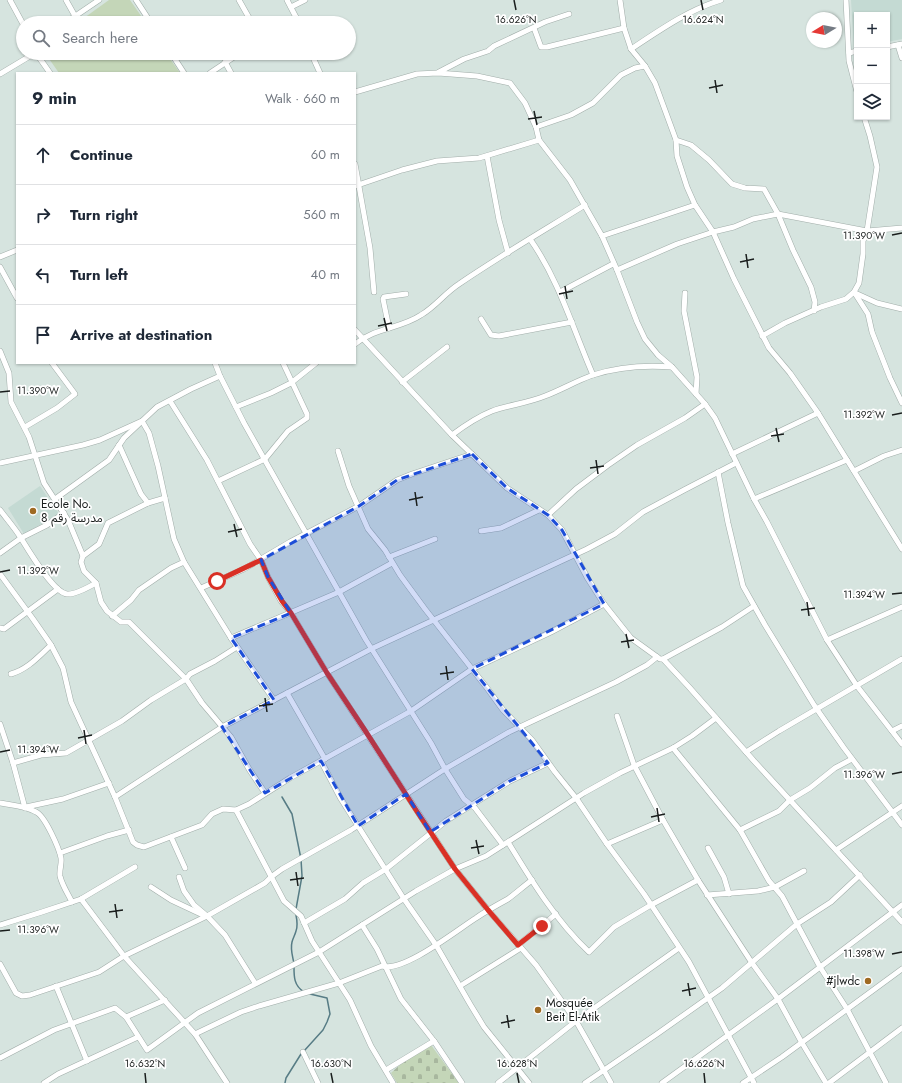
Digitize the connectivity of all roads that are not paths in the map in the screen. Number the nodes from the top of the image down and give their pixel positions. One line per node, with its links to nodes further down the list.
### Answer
1 (10, 0): 13 (street)
2 (66, 0): 14 (street)
3 (99, 0): 14 (street)
4 (136, 0): 15 (street)
5 (239, 0): 16 (street)
6 (287, 0): 11 (street)
7 (305, 0): 11 (street)
8 (620, 0): 19 (street)
9 (721, 0): 22 (street)
10 (846, 0): 24 (street)
11 (291, 7): 17 (street)
12 (569, 14): 18 (street)
13 (19, 16)
14 (75, 16)
15 (146, 16)
16 (248, 16)
17 (296, 16)
18 (534, 28): 19 (street); 38 (street)
19 (624, 28): 22 (street)
20 (901, 45): 21 (street); 25 (street)
21 (890, 47)
22 (632, 49): 32 (street)
23 (854, 52): 24 (street)
24 (849, 53): 40 (street)
25 (902, 58)
26 (23, 60): 39 (street)
27 (40, 60): 33 (street)
28 (176, 60): 34 (street)
29 (228, 60): 31 (street)
30 (314, 60): 37 (street)
31 (225, 62): 35 (street); 36 (street)
32 (645, 66): 43 (street); 45 (street)
33 (49, 72)
34 (183, 72)
35 (211, 72)
36 (230, 72)
37 (320, 72)
38 (438, 73): 41 (street); 43 (street)
39 (0, 74)
40 (855, 84)
41 (356, 92)
42 (865, 120): 53 (street)
43 (536, 127): 44 (street)
44 (539, 140): 46 (street); 49 (street)
45 (676, 140): 50 (street); 51 (street)
46 (487, 156): 48 (street); 58 (street)
47 (356, 174): 48 (street)
48 (357, 185): 63 (street)
49 (585, 205): 55 (street); 56 (street)
50 (695, 205): 54 (street); 55 (street)
51 (778, 214): 53 (street); 54 (street); 70 (street)
52 (902, 228): 53 (street)
53 (867, 231): 65 (street)
54 (713, 232): 62 (street); 75 (street)
55 (602, 236): 60 (street)
56 (530, 239): 58 (street); 64 (street)
57 (16, 250): 59 (street)
58 (508, 252): 73 (street)
59 (0, 257)
60 (613, 264): 62 (street); 64 (street)
61 (0, 267): 68 (street)
62 (617, 270): 84 (street)
63 (374, 292)
64 (560, 292): 72 (street)
65 (854, 292): 69 (street); 70 (street); 91 (street)
66 (685, 293): 89 (street)
67 (406, 294): 73 (street)
68 (16, 296)
69 (902, 309)
70 (814, 311): 75 (street)
71 (481, 319): 72 (street)
72 (572, 322): 86 (street)
73 (389, 328): 76 (street)
74 (356, 331): 76 (street)
75 (762, 336): 94 (street)
76 (362, 338): 77 (street); 88 (street)
77 (356, 343)
78 (447, 347): 88 (street)
79 (0, 351): 96 (street)
80 (53, 364): 96 (street)
81 (215, 364): 85 (street)
82 (283, 364): 87 (street)
83 (315, 364): 87 (street)
84 (672, 367): 86 (street); 89 (street)
85 (220, 376): 90 (street); 93 (street)
86 (593, 376): 97 (street)
87 (292, 382): 93 (street); 104 (street)
88 (402, 382): 97 (street)
89 (696, 394): 92 (street)
90 (170, 401): 95 (street); 110 (street)
91 (902, 403)
92 (705, 404): 102 (street); 119 (street)
93 (236, 406): 104 (street)
94 (818, 413): 102 (street); 105 (street)
95 (142, 421): 98 (street); 103 (street); 111 (street)
96 (24, 428): 103 (street)
97 (452, 435): 101 (street)
98 (119, 445): 112 (street); 114 (street)
99 (902, 450): 108 (street)
100 (338, 451): 115 (street)
101 (472, 454): 115 (street); 117 (street)
102 (732, 454): 107 (street)
103 (35, 456): 106 (street); 112 (street)
104 (265, 459): 110 (street); 121 (street)
105 (847, 460): 108 (street); 113 (street)
106 (0, 463)
107 (736, 463): 109 (street); 113 (street)
108 (854, 471): 124 (street)
109 (718, 472): 126 (street); 138 (street)
110 (218, 481): 129 (street)
111 (165, 498): 114 (street); 130 (street)
112 (55, 499): 118 (street)
113 (754, 499): 146 (street)
114 (148, 503): 127 (street)
115 (358, 506): 121 (street); 128 (street)
116 (0, 510): 122 (street)
117 (539, 510): 119 (street); 120 (street)
118 (64, 513): 122 (street); 127 (street)
119 (548, 515): 126 (street)
120 (481, 531)
121 (306, 533): 129 (street); 136 (street)
122 (21, 538): 125 (street); 135 (street)
123 (435, 539): 128 (street)
124 (902, 549)
125 (0, 553)
126 (575, 553): 137 (street); 143 (street)
127 (83, 556): 133 (street)
128 (389, 557): 131 (street)
129 (261, 560): 134 (street); 141 (street)
130 (184, 562): 134 (street); 142 (street)
131 (392, 563): 136 (street); 143 (street)
132 (0, 574): 140 (street)
133 (96, 583): 135 (street); 142 (street)
134 (201, 588): 145 (street)
135 (58, 589): 140 (street)
136 (339, 592): 141 (street); 149 (street)
137 (604, 604): 150 (street); 152 (street)
138 (754, 606): 150 (street); 159 (street)
139 (902, 607): 146 (street)
140 (28, 612): 144 (street); 147 (street)
141 (291, 613): 145 (street); 153 (street)
142 (112, 616): 155 (street)
143 (433, 620): 149 (street); 152 (street)
144 (0, 628)
145 (231, 638): 148 (street)
146 (827, 640): 156 (street)
147 (50, 645): 154 (street); 169 (street)
148 (237, 647): 155 (street); 158 (street)
149 (371, 649): 153 (street); 160 (street)
150 (660, 658): 162 (street); 166 (street)
151 (902, 659): 156 (street)
152 (472, 669): 160 (street); 166 (street)
153 (327, 673): 157 (street); 168 (street)
154 (11, 674)
155 (186, 679): 165 (street); 169 (street)
156 (857, 686): 159 (street); 167 (street)
157 (287, 693): 158 (street); 174 (street)
158 (274, 700): 165 (street)
159 (817, 709): 172 (street); 173 (street)
160 (411, 711): 168 (street); 178 (street)
161 (617, 716): 177 (street)
162 (716, 718): 171 (street); 172 (street)
163 (0, 724): 175 (street)
164 (902, 726): 167 (street)
165 (222, 727): 180 (street); 182 (street)
166 (519, 728): 176 (street); 178 (street)
167 (892, 731): 170 (street)
168 (368, 735): 174 (street); 181 (street)
169 (88, 740): 175 (street); 179 (street)
170 (902, 744)
171 (673, 748): 177 (street); 195 (street)
172 (746, 752): 184 (street)
173 (852, 759): 184 (street); 190 (street)
174 (323, 760): 180 (street); 193 (street)
175 (14, 763): 188 (street)
176 (548, 763): 183 (street); 186 (street)
177 (634, 765): 183 (street); 191 (street)
178 (445, 769): 181 (street); 186 (street)
179 (109, 783): 182 (street); 188 (street)
180 (265, 793): 189 (street)
181 (406, 794): 193 (street); 196 (street)
182 (115, 797): 194 (street)
183 (576, 798): 198 (street); 199 (street)
184 (790, 800): 195 (street); 201 (street)
185 (0, 803): 188 (street)
186 (471, 805): 196 (street); 198 (street)
187 (902, 806): 190 (street)
188 (25, 808): 202 (street)
189 (236, 810): 197 (street); 210 (street)
190 (892, 813): 192 (street); 201 (street)
191 (662, 820): 199 (street); 212 (street)
192 (902, 825)
193 (358, 826): 205 (street); 210 (street)
194 (129, 830): 197 (street); 202 (street)
195 (740, 830): 213 (street)
196 (430, 832): 205 (street); 206 (street)
197 (171, 837): 204 (street)
198 (505, 844): 206 (street); 211 (street)
199 (607, 844): 220 (street)
200 (708, 848): 215 (street)
201 (836, 850): 208 (street)
202 (60, 853): 219 (street)
203 (135, 867): 217 (street)
204 (184, 868)
205 (386, 869): 218 (street); 227 (street)
206 (455, 869): 218 (street); 222 (street)
207 (804, 871): 213 (street)
208 (860, 875): 223 (street); 228 (street)
209 (179, 877): 225 (street)
210 (271, 877): 225 (street); 227 (street)
211 (532, 880): 222 (street); 224 (street)
212 (698, 880): 216 (street); 220 (street)
213 (775, 887): 215 (street); 228 (street)
214 (151, 888): 225 (street)
215 (729, 894): 216 (street)
216 (707, 895): 236 (street)
217 (81, 899): 219 (street); 235 (street)
218 (404, 899): 230 (street); 231 (street)
219 (72, 902): 229 (street)
220 (651, 905): 224 (street); 233 (street)
221 (902, 905): 223 (street)
222 (488, 910): 231 (street); 232 (street)
223 (894, 912): 226 (street); 239 (street)
224 (556, 914): 232 (street)
225 (207, 916): 235 (street); 241 (street)
226 (902, 922)
227 (304, 923): 234 (street)
228 (797, 924): 236 (street); 239 (street)
229 (0, 925)
230 (362, 926): 234 (street); 238 (street)
231 (436, 946): 238 (street); 244 (street)
232 (519, 946): 244 (street); 250 (street)
233 (679, 948): 245 (street); 250 (street)
234 (319, 952): 241 (street); 242 (street)
235 (124, 956): 243 (street); 247 (street)
236 (752, 963): 245 (street); 246 (street)
237 (0, 964): 243 (street)
238 (386, 967): 242 (street); 257 (street)
239 (820, 967): 246 (street); 248 (street)
240 (902, 969): 248 (street)
241 (255, 983): 251 (street)
242 (340, 983): 254 (street); 264 (street)
243 (56, 986): 252 (street)
244 (460, 986): 263 (street)
245 (709, 997): 255 (street); 265 (street)
246 (778, 999): 255 (street); 258 (street)
247 (165, 1000): 249 (street); 251 (street)
248 (847, 1009): 258 (street); 260 (street)
249 (126, 1017): 252 (street); 256 (street)
250 (576, 1021): 263 (street); 265 (street)
251 (185, 1022): 254 (street); 256 (street)
252 (71, 1023): 261 (street); 262 (street)
253 (902, 1028): 260 (street)
254 (196, 1034): 268 (street)
255 (728, 1035): 266 (street); 276 (street)
256 (138, 1037): 262 (street)
257 (434, 1041): 264 (street); 271 (street)
258 (802, 1043): 266 (street); 278 (street)
259 (303, 1052): 269 (street)
260 (870, 1053): 278 (street); 279 (street)
261 (0, 1058)
262 (87, 1061): 267 (street)
263 (518, 1068): 272 (street); 273 (street)
264 (386, 1070): 270 (street)
265 (604, 1070): 274 (street); 275 (street)
266 (752, 1080): 277 (street)
267 (44, 1083)
268 (227, 1083)
269 (318, 1083)
270 (393, 1083)
271 (462, 1083)
272 (498, 1083)
273 (529, 1083)
274 (585, 1083)
275 (611, 1083)
276 (662, 1083)
277 (743, 1083)
278 (827, 1083)
279 (886, 1083)

